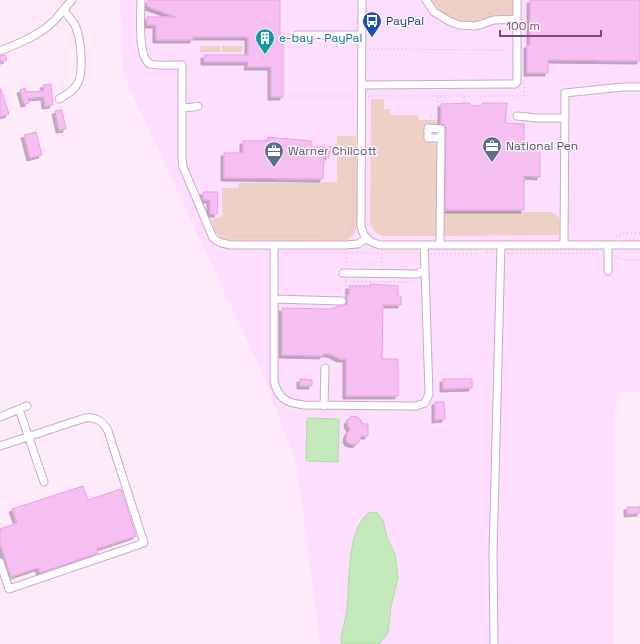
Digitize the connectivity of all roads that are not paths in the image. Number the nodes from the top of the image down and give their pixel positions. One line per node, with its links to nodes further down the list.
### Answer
1 (72, 0): 6 (street)
2 (141, 0): 15 (street)
3 (362, 0): 9 (street)
4 (426, 0): 7 (street)
5 (517, 0): 7 (street)
6 (64, 10): 10 (street); 13 (street)
7 (517, 19): 11 (street)
8 (297, 34): 9 (street)
9 (362, 35): 11 (street)
10 (0, 51)
11 (362, 85): 19 (street)
12 (640, 87): 17 (street)
13 (59, 98)
14 (198, 106): 15 (street)
15 (182, 108): 26 (street)
16 (517, 116): 17 (street)
17 (565, 118): 23 (street)
18 (441, 138): 18 (street); 21 (street)
19 (366, 238): 20 (street); 26 (street)
20 (424, 245): 21 (street); 27 (street)
21 (440, 245): 22 (street)
22 (501, 245): 23 (street); 41 (street)
23 (564, 245): 24 (street)
24 (608, 245): 25 (street); 28 (street)
25 (640, 246)
26 (274, 249): 30 (street)
27 (425, 270): 29 (street); 34 (street)
28 (608, 271)
29 (344, 273)
30 (274, 299): 31 (street); 34 (street)
31 (342, 301)
32 (325, 368): 34 (street)
33 (27, 406): 35 (street)
34 (324, 406)
35 (19, 409): 36 (street); 37 (street)
36 (0, 417)
37 (29, 436): 38 (street); 39 (street); 40 (street)
38 (0, 446)
39 (44, 482)
40 (0, 562)
41 (494, 644)

